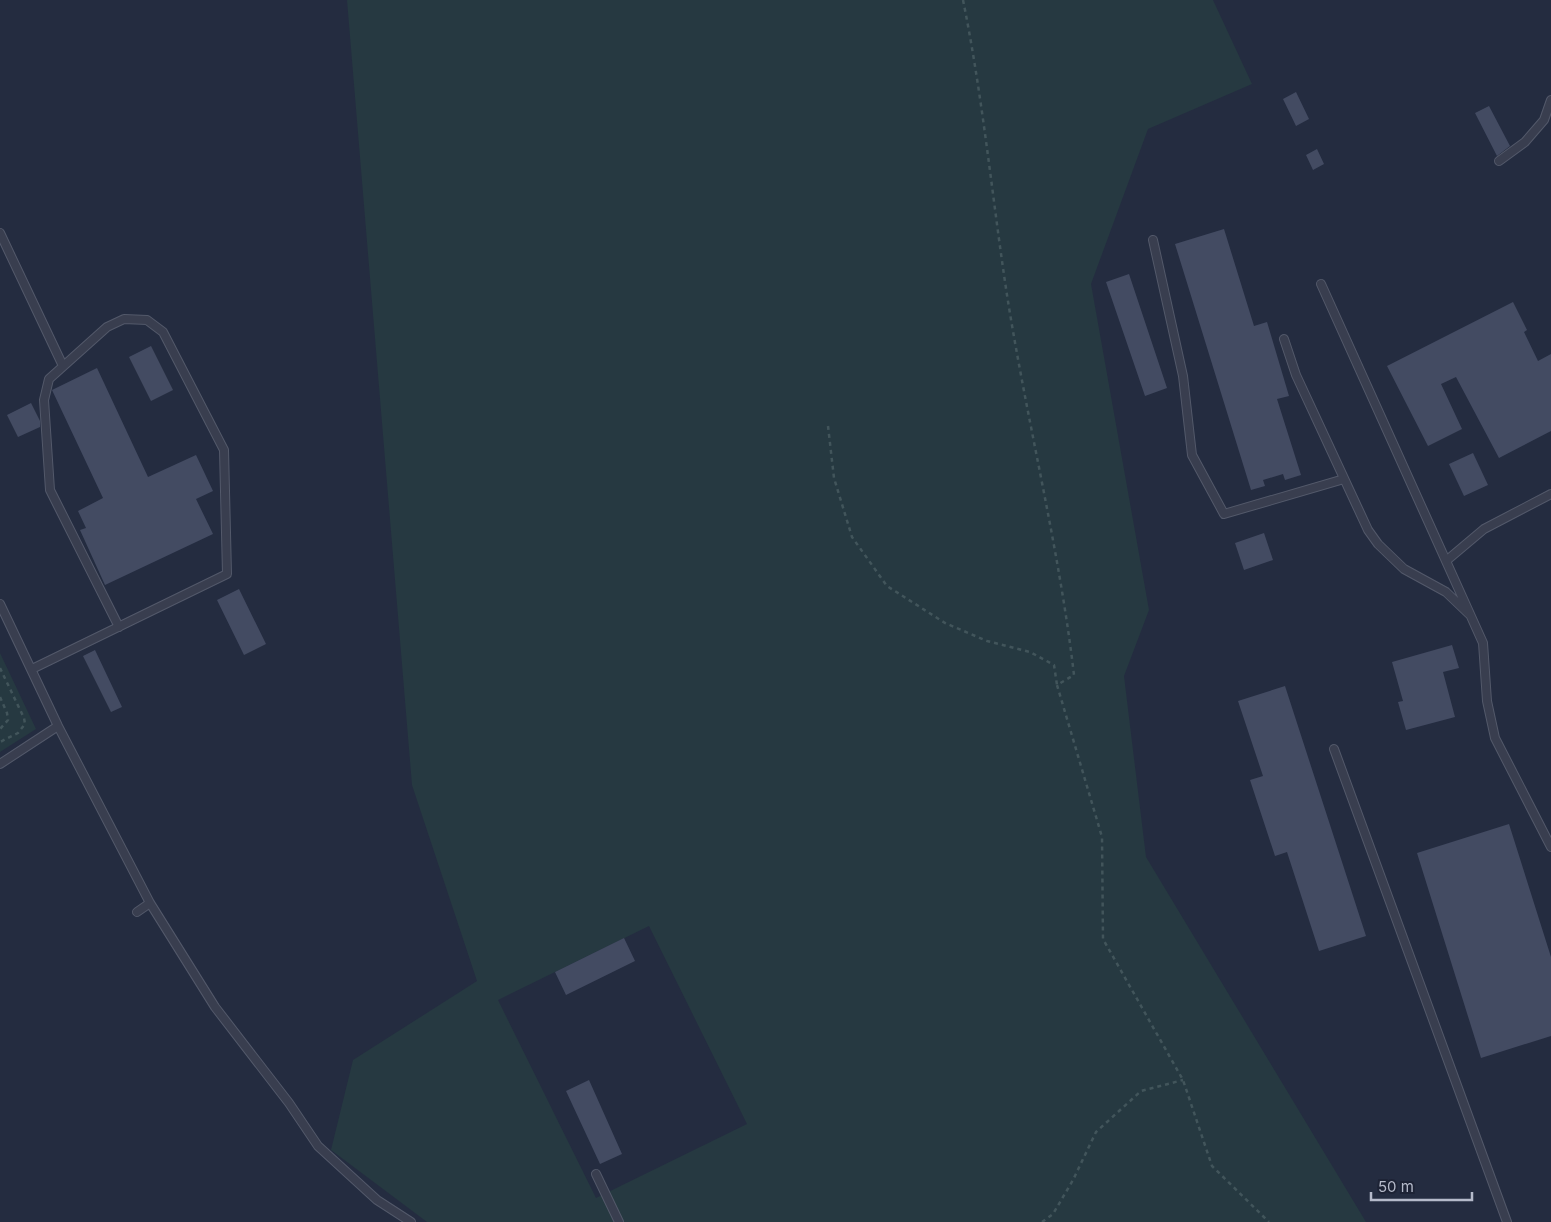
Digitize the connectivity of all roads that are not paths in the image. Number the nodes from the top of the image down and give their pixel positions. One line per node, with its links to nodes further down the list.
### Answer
1 (1551, 100): 2 (lane)
2 (1499, 161)
3 (0, 233): 7 (lane)
4 (1153, 240): 8 (lane)
5 (1321, 284): 10 (lane)
6 (1284, 339): 8 (lane)
7 (63, 366): 13 (lane); 13 (lane)
8 (1344, 479): 12 (lane)
9 (1551, 494): 10 (lane)
10 (1446, 561): 12 (lane)
11 (0, 604): 14 (lane)
12 (1472, 618): 18 (lane)
13 (119, 626): 14 (lane)
14 (32, 669): 15 (lane)
15 (58, 726): 17 (lane); 19 (lane)
16 (1334, 749): 24 (lane)
17 (0, 764)
18 (1551, 847)
19 (150, 904): 20 (lane); 22 (lane)
20 (137, 912)
21 (596, 1174): 23 (lane)
22 (410, 1222)
23 (619, 1222)
24 (1507, 1222)

